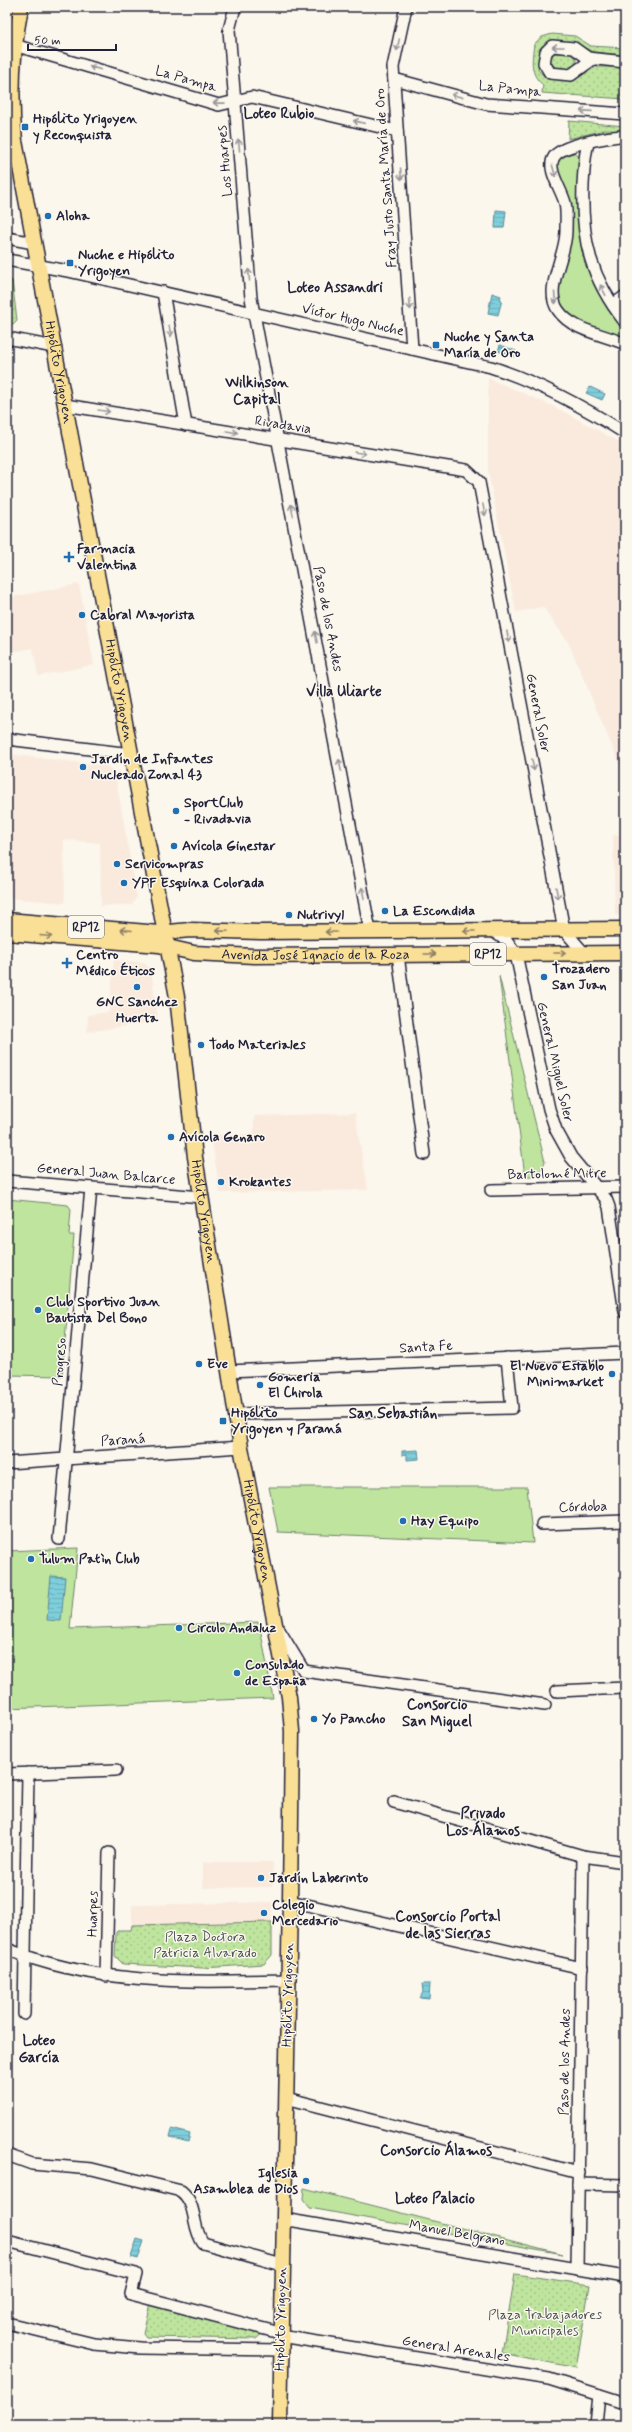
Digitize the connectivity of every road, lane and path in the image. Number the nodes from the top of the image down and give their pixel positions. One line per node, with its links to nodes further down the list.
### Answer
1 (21, 7): 4 (main road, Hipólito Yrigoyen)
2 (235, 7): 8 (street, Los Huarpes)
3 (406, 7): 7 (street, Fray Justo Santa María de Oro, one-way to 7)
4 (14, 45): 8 (street, La Pampa, one-way to 4); 9 (main road, Hipólito Yrigoyen)
5 (593, 59): 6 (street)
6 (625, 62)
7 (394, 79): 10 (street, La Pampa, one-way to 7); 11 (street, Fray Justo Santa María de Oro)
8 (235, 101): 11 (street, La Pampa, one-way to 8); 21 (street, Los Huarpes, one-way to 8)
9 (9, 102): 15 (main road, Hipólito Yrigoyen)
10 (625, 114)
11 (398, 131): 26 (street, Fray Justo Santa María de Oro, one-way to 26)
12 (625, 136): 13 (street)
13 (588, 143): 20 (street, one-way to 13); 24 (street, one-way to 24)
14 (7, 238): 15 (street)
15 (34, 243): 17 (main road, Hipólito Yrigoyen)
16 (7, 260): 17 (street, Víctor Hugo Nuche)
17 (39, 266): 18 (street, Víctor Hugo Nuche); 25 (main road, Hipólito Yrigoyen)
18 (164, 292): 21 (street, Víctor Hugo Nuche); 28 (street, one-way to 28)
19 (625, 296): 20 (street)
20 (613, 305): 22 (street)
21 (255, 313): 26 (street, Víctor Hugo Nuche); 30 (street, Paso de los Andes)
22 (625, 322)
23 (7, 338): 25 (street)
24 (625, 344)
25 (54, 347): 27 (main road, Hipólito Yrigoyen)
26 (412, 349): 29 (street, Víctor Hugo Nuche)
27 (65, 405): 28 (street, Rivadavia, one-way to 28); 33 (main road, Hipólito Yrigoyen)
28 (186, 425): 30 (street, Rivadavia, one-way to 30)
29 (625, 433)
30 (279, 440): 31 (street, Rivadavia, one-way to 31); 37 (street, Paso de los Andes, one-way to 30)
31 (472, 474): 35 (street, General Soler, one-way to 35)
32 (7, 739): 33 (street)
33 (131, 754): 40 (main road, Hipólito Yrigoyen)
34 (7, 920): 40 (main road, Avenida José Ignacio de la Roza / RP12, one-way to 34)
35 (564, 930): 36 (main road, Avenida José Ignacio de la Roza / RP12); 38 (main road, Avenida José Ignacio de la Roza / RP12); 41 (street)
36 (625, 930)
37 (370, 931): 38 (main road, Avenida José Ignacio de la Roza / RP12, one-way to 37); 40 (main road, Avenida José Ignacio de la Roza / RP12, one-way to 40)
38 (493, 931): 44 (street, General Miguel Soler)
39 (7, 932): 40 (main road, Avenida José Ignacio de la Roza / RP12, one-way to 40)
40 (166, 939): 43 (main road, Avenida José Ignacio de la Roza / RP12); 51 (main road, Hipólito Yrigoyen)
41 (584, 953): 42 (main road, Avenida José Ignacio de la Roza / RP12); 44 (main road, Avenida José Ignacio de la Roza / RP12, one-way to 41)
42 (625, 953)
43 (398, 954): 44 (main road, Avenida José Ignacio de la Roza / RP12, one-way to 44); 45 (street)
44 (516, 954): 49 (street, General Miguel Soler)
45 (424, 1154)
46 (7, 1181): 48 (street, General Juan Balcarce)
47 (625, 1187): 49 (street, Bartolomé Mitre)
48 (91, 1188): 51 (street, General Juan Balcarce); 58 (street, Progreso)
49 (598, 1188): 50 (street, Bartolomé Mitre); 52 (street, General Miguel Soler)
50 (491, 1190)
51 (202, 1197): 55 (main road, Hipólito Yrigoyen)
52 (625, 1312)
53 (625, 1353): 54 (street, Santa Fe)
54 (507, 1358): 55 (street, Santa Fe); 56 (street)
55 (229, 1371): 56 (main road, Hipólito Yrigoyen)
56 (235, 1414): 57 (main road, Hipólito Yrigoyen)
57 (241, 1447): 58 (street, Paraná); 63 (main road, Hipólito Yrigoyen)
58 (66, 1459): 59 (street, Paraná); 62 (street, Progreso)
59 (7, 1463)
60 (625, 1521): 61 (street, Córdoba)
61 (542, 1524)
62 (59, 1539)
63 (277, 1627): 66 (street); 74 (main road, Hipólito Yrigoyen)
64 (625, 1688): 65 (street)
65 (558, 1691)
66 (545, 1705)
67 (116, 1770): 68 (street)
68 (28, 1773): 69 (street); 76 (street)
69 (7, 1774)
70 (394, 1802): 72 (street)
71 (109, 1853): 78 (street, Huarpes)
72 (583, 1856): 73 (street); 77 (street, Paso de los Andes)
73 (625, 1862)
74 (290, 1901): 77 (street); 79 (main road, Hipólito Yrigoyen)
75 (7, 1949): 76 (street)
76 (25, 1957): 78 (street); 80 (street)
77 (582, 1968): 83 (street, Paso de los Andes)
78 (106, 1976): 79 (street)
79 (288, 1980): 81 (main road, Hipólito Yrigoyen)
80 (24, 2014)
81 (286, 2098): 83 (street); 86 (main road, Hipólito Yrigoyen)
82 (7, 2155): 88 (street)
83 (579, 2173): 84 (street, Paso de los Andes)
84 (578, 2184): 85 (street); 89 (street, Paso de los Andes)
85 (625, 2185)
86 (283, 2219): 88 (main road, Hipólito Yrigoyen); 89 (street, Manuel Belgrano)
87 (7, 2241): 92 (street)
88 (282, 2265): 92 (main road, Hipólito Yrigoyen)
89 (577, 2269): 90 (street, Manuel Belgrano)
90 (625, 2277)
91 (7, 2322): 92 (street)
92 (280, 2339): 93 (street, General Arenales); 95 (main road, Hipólito Yrigoyen)
93 (600, 2395): 94 (street, General Arenales); 96 (street)
94 (625, 2403)
95 (280, 2425)
96 (596, 2425)

